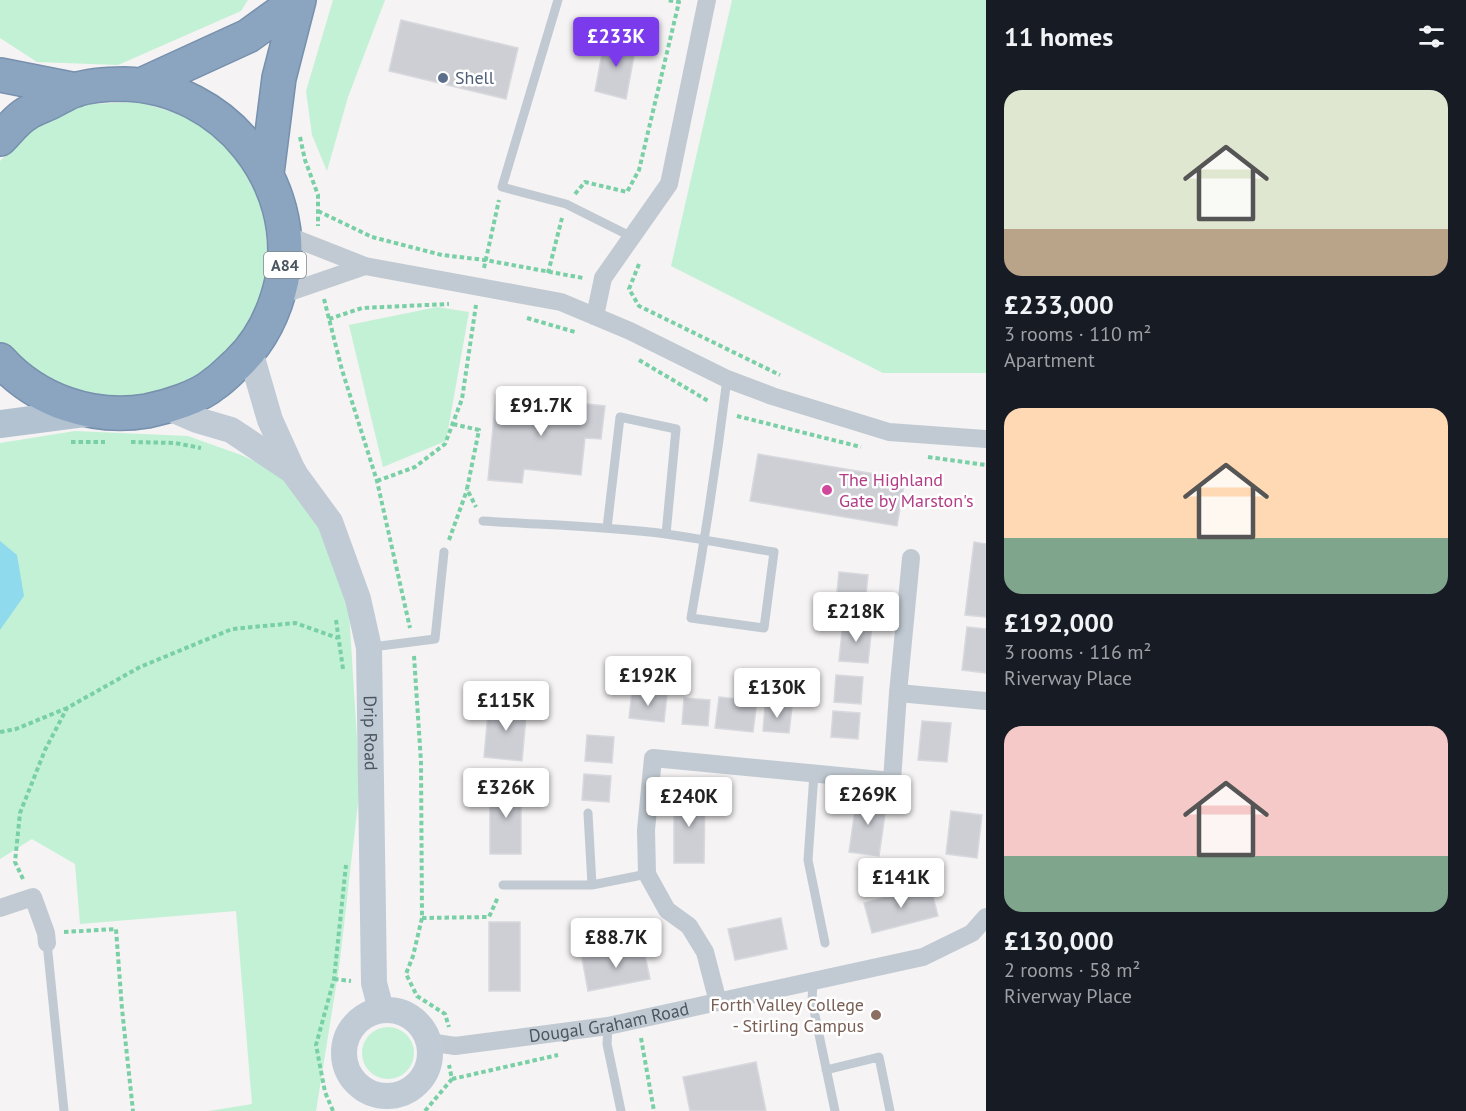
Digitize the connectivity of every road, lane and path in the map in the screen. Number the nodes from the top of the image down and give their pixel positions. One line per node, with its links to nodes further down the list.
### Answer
1 (298, 0): 7 (highway, A84); 10 (highway, A84)
2 (558, 0): 11 (lane)
3 (667, 0): 5 (path)
4 (707, 0): 15 (street)
5 (680, 1): 12 (path)
6 (0, 75): 8 (highway)
7 (141, 85): 8 (highway, A84); 10 (highway, A84)
8 (76, 90): 9 (highway, A84)
9 (0, 139)
10 (267, 173): 14 (highway, A84)
11 (502, 187): 12 (lane); 16 (path)
12 (566, 204): 15 (lane); 19 (path)
13 (318, 211): 16 (path)
14 (285, 234): 18 (street); 23 (highway, A84)
15 (632, 237): 20 (street)
16 (485, 260): 19 (path); 22 (path)
17 (641, 260): 21 (path)
18 (365, 266): 22 (street); 23 (street)
19 (548, 273): 20 (path)
20 (603, 279): 21 (path); 29 (street)
21 (633, 280): 36 (path)
22 (481, 287): 26 (path); 29 (street)
23 (278, 296): 32 (highway, A84)
24 (458, 305): 30 (path)
25 (467, 306): 26 (path)
26 (476, 307): 27 (path); 41 (path)
27 (486, 309)
28 (518, 316): 31 (path)
29 (595, 316): 35 (street)
30 (329, 319)
31 (577, 332)
32 (250, 351): 37 (highway, A84); 50 (street, Drip Road)
33 (637, 359): 39 (path)
34 (0, 360): 38 (highway, A84)
35 (727, 379): 39 (lane); 42 (street)
36 (790, 380)
37 (167, 407): 38 (highway, A84); 50 (street, Drip Road)
38 (93, 412): 40 (main road, A84)
39 (723, 412): 46 (path); 56 (lane)
40 (0, 424)
41 (453, 424): 51 (path); 52 (path)
42 (986, 439)
43 (68, 442): 44 (path)
44 (116, 442)
45 (128, 442): 47 (path)
46 (870, 449)
47 (207, 450)
48 (928, 457): 49 (path)
49 (986, 465)
50 (294, 473): 61 (street, Drip Road)
51 (377, 481)
52 (467, 489): 53 (path); 57 (path)
53 (483, 521): 54 (lane)
54 (607, 528): 55 (lane); 55 (lane)
55 (666, 534): 56 (lane)
56 (704, 540): 56 (lane)
57 (444, 552): 61 (lane)
58 (911, 558): 63 (street)
59 (336, 618): 60 (path)
60 (338, 638): 61 (path); 62 (path); 65 (path)
61 (369, 654): 81 (street, Drip Road)
62 (344, 670)
63 (898, 693): 64 (street); 67 (street)
64 (986, 701)
65 (67, 708): 66 (path); 73 (path)
66 (0, 732)
67 (814, 774): 70 (street); 78 (lane)
68 (588, 813): 72 (lane)
69 (346, 854): 89 (path)
70 (647, 874): 72 (lane); 80 (street)
71 (503, 885): 72 (lane); 76 (path)
72 (592, 885)
73 (33, 897): 74 (street); 77 (street)
74 (0, 908)
75 (986, 917): 79 (street, Dougal Graham Road)
76 (422, 918)
77 (46, 938): 87 (lane); 88 (path)
78 (825, 942)
79 (813, 981): 80 (street, Dougal Graham Road); 85 (lane)
80 (718, 1002): 82 (street, Dougal Graham Road)
81 (381, 1010): 84 (street); 86 (street)
82 (609, 1026): 84 (street, Dougal Graham Road); 90 (lane)
83 (640, 1037): 91 (path)
84 (429, 1042): 86 (street)
85 (826, 1070): 92 (lane); 93 (lane)
86 (381, 1104)
87 (64, 1111)
88 (133, 1111)
89 (333, 1111)
90 (621, 1111)
91 (654, 1111)
92 (835, 1111)
93 (890, 1111)

